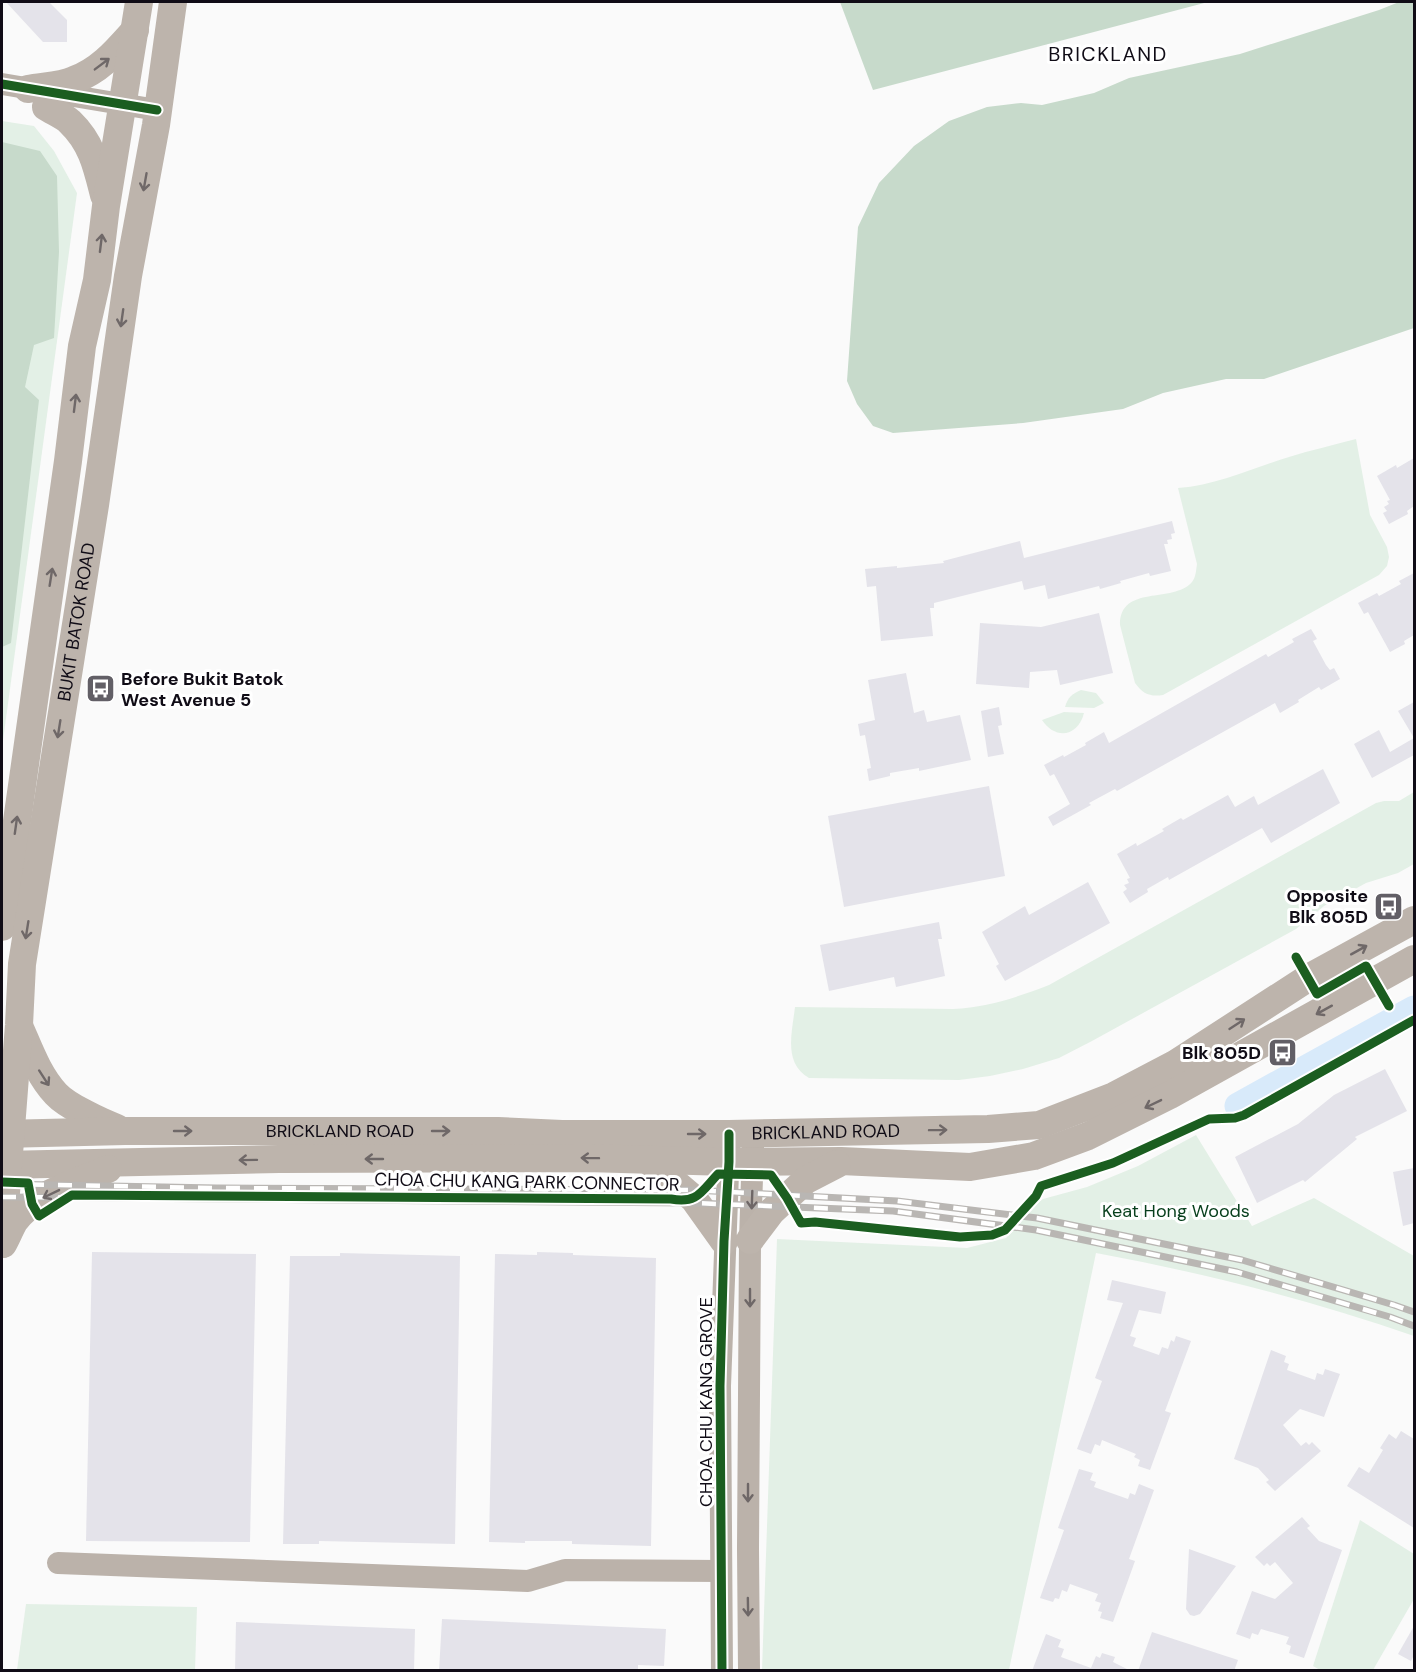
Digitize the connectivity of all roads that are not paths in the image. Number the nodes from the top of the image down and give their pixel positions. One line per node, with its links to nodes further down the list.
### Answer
1 (173, 2): 6 (main road, BUKIT BATOK ROAD)
2 (137, 15): 3 (main road, one-way to 2); 5 (main road, BUKIT BATOK ROAD)
3 (25, 93): 4 (street); 5 (street); 7 (main road)
4 (2, 99)
5 (122, 111): 6 (street); 7 (main road, BUKIT BATOK ROAD)
6 (156, 117): 8 (main road, BUKIT BATOK ROAD, one-way to 8)
7 (106, 206): 9 (main road, BUKIT BATOK ROAD, one-way to 7)
8 (116, 360): 9 (main road); 10 (main road, BUKIT BATOK ROAD)
9 (68, 461): 11 (main road, BUKIT BATOK ROAD)
10 (95, 505): 11 (main road); 15 (main road, BUKIT BATOK ROAD, one-way to 15)
11 (58, 529): 13 (main road, BUKIT BATOK ROAD, one-way to 11)
12 (1414, 920): 18 (main road, BRICKLAND ROAD, one-way to 12)
13 (2, 927)
14 (1414, 959): 20 (main road, BRICKLAND ROAD, one-way to 20)
15 (19, 1025): 16 (main road, one-way to 16); 17 (main road, BUKIT BATOK ROAD)
16 (125, 1131): 17 (main road, BRICKLAND ROAD); 18 (main road, BRICKLAND ROAD, one-way to 18)
17 (6, 1134): 22 (main road, BUKIT BATOK ROAD)
18 (741, 1148): 19 (main road, BRICKLAND ROAD); 20 (main road, BRICKLAND ROAD); 23 (street, CHOA CHU KANG GROVE)
19 (648, 1160): 21 (main road, BRICKLAND ROAD, one-way to 21); 23 (main road)
20 (841, 1161): 23 (main road)
21 (124, 1163): 22 (main road, BRICKLAND ROAD); 24 (main road, one-way to 24)
22 (5, 1165): 24 (main road, BUKIT BATOK ROAD)
23 (737, 1240): 26 (street, CHOA CHU KANG GROVE); 28 (street, CHOA CHU KANG GROVE, one-way to 28)
24 (2, 1246)
25 (58, 1563): 26 (street)
26 (721, 1571): 27 (street, CHOA CHU KANG GROVE)
27 (722, 1671)
28 (749, 1671)

